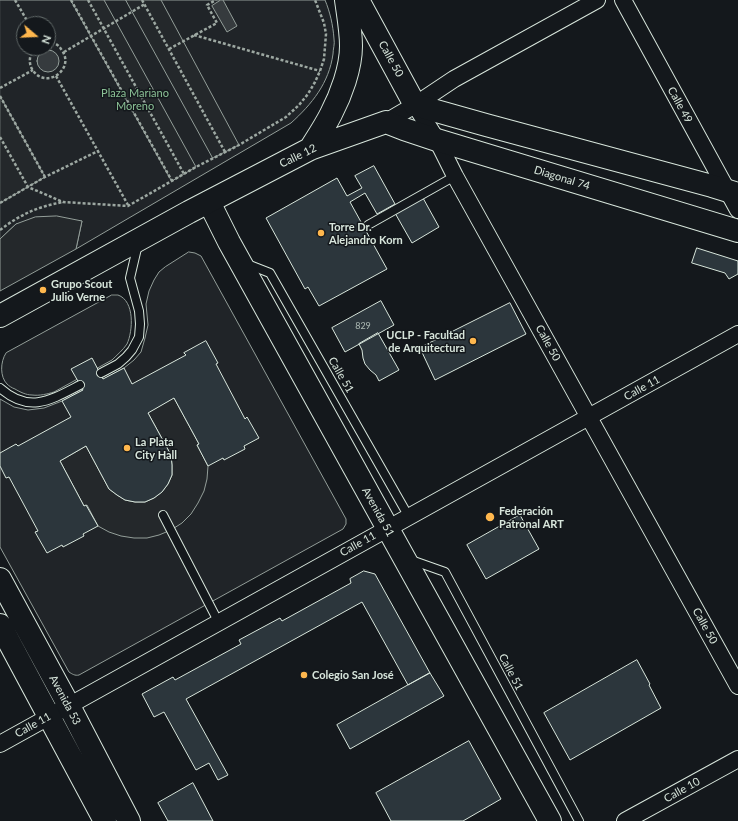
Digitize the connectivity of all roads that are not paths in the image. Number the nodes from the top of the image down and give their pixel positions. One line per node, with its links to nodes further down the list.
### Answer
1 (346, 0): 8 (main road)
2 (358, 0): 5 (main road, Calle 50)
3 (597, 0): 5 (street, Calle 12)
4 (623, 0): 10 (street, Calle 49)
5 (416, 105): 6 (street, Calle 12); 7 (street, Calle 50); 10 (main road)
6 (386, 122): 7 (main road, Diagonal 74); 8 (main road, Calle 12)
7 (437, 140): 9 (street, Calle 50); 14 (main road, Diagonal 74)
8 (310, 149): 11 (main road, Calle 12)
9 (456, 176): 13 (lane); 22 (street, Calle 50)
10 (733, 193): 12 (street, Calle 49)
11 (209, 202): 15 (main road, Calle 12); 16 (main road, Avenida 51)
12 (738, 210)
13 (368, 224)
14 (738, 231)
15 (139, 240): 17 (main road, Calle 12); 19 (lane)
16 (240, 261): 24 (lane, Calle 51); 25 (main road, Avenida 51)
17 (0, 316)
18 (738, 334): 22 (street, Calle 11)
19 (100, 373)
20 (80, 384): 21 (lane)
21 (0, 388)
22 (589, 417): 24 (street, Calle 11); 30 (street, Calle 50)
23 (163, 515): 28 (lane)
24 (409, 517): 25 (street, Calle 11)
25 (387, 528): 26 (main road, Avenida 51); 28 (street, Calle 11)
26 (404, 558): 37 (main road, Avenida 51); 38 (lane, Calle 51)
27 (0, 579): 31 (main road, Avenida 53)
28 (218, 623): 31 (street, Calle 11)
29 (0, 625): 32 (main road, Avenida 53)
30 (738, 686)
31 (68, 706): 32 (street, Calle 11); 36 (main road, Avenida 53)
32 (49, 717): 33 (street, Calle 11); 35 (main road, Avenida 53)
33 (0, 744)
34 (738, 759): 39 (street, Calle 10)
35 (105, 821)
36 (129, 821)
37 (550, 821)
38 (579, 821)
39 (625, 821)

